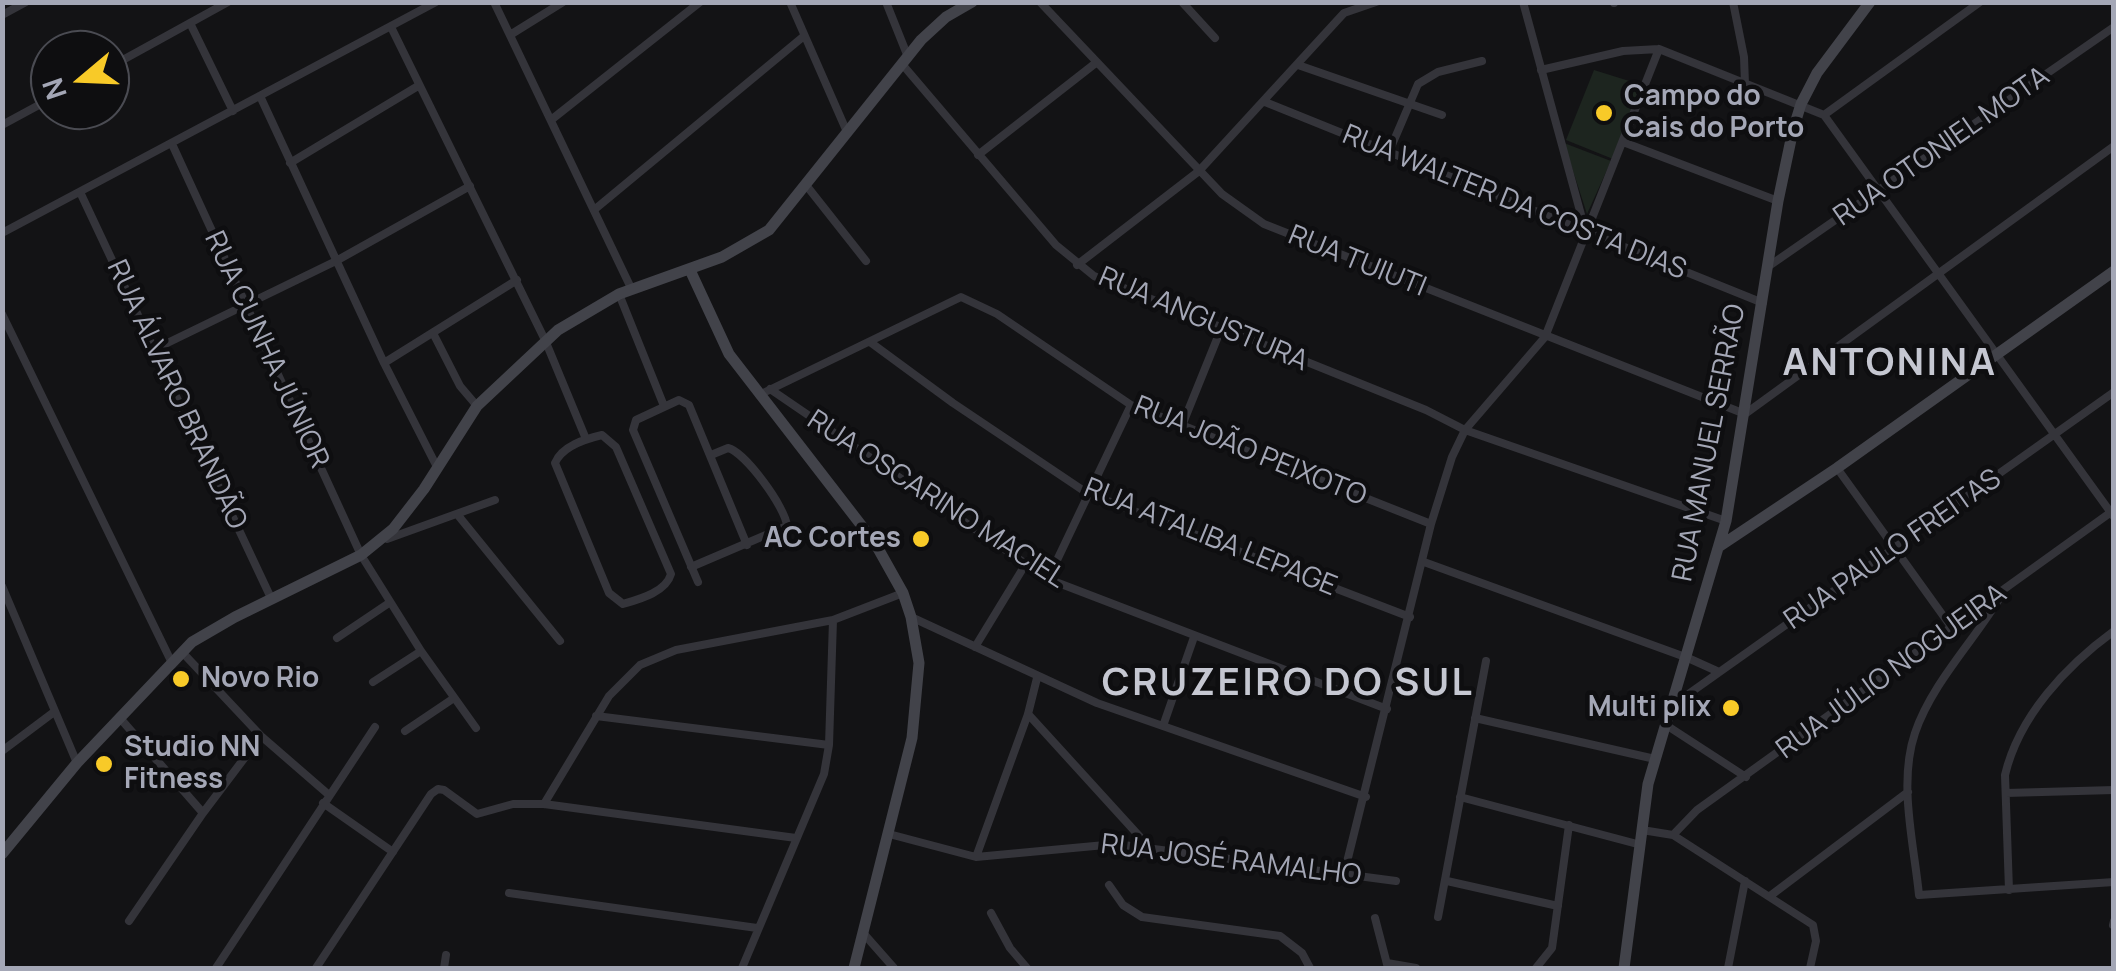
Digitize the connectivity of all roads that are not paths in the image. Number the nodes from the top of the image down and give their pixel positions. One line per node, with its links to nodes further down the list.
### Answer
1 (26, 2): 19 (street)
2 (228, 2): 20 (street)
3 (436, 2): 21 (street)
4 (494, 2): 23 (street)
5 (563, 2): 23 (street)
6 (790, 2): 24 (street)
7 (886, 2): 28 (street, RUA ANGUSTURA)
8 (972, 2): 28 (street)
9 (1040, 2): 30 (street, RUA TUIUTI)
10 (1182, 2): 25 (street)
11 (1342, 2): 18 (street)
12 (1376, 2): 18 (street)
13 (1523, 2): 32 (street)
14 (1734, 2): 33 (street)
15 (1980, 2): 42 (street)
16 (697, 4): 43 (street)
17 (1867, 4): 38 (street, RUA MANUEL SERRÃO)
18 (1344, 13): 31 (street)
19 (2, 15)
20 (190, 23): 27 (street); 40 (street)
21 (391, 27): 34 (street); 35 (street)
22 (2114, 27): 55 (street, RUA OTONIEL MOTA)
23 (510, 35): 43 (street)
24 (804, 36): 45 (street); 58 (street)
25 (1215, 38)
26 (1659, 49): 32 (street); 33 (street); 46 (street)
27 (130, 55)
28 (905, 61): 45 (street); 50 (street, RUA ANGUSTURA)
29 (1482, 61): 37 (street)
30 (1097, 62): 50 (street); 52 (street, RUA TUIUTI)
31 (1298, 65): 36 (street); 37 (street)
32 (1541, 70): 60 (street)
33 (1746, 84): 38 (street)
34 (418, 86): 51 (street); 54 (street)
35 (260, 96): 40 (street); 51 (street)
36 (1265, 102): 49 (street, RUA WALTER DA COSTA DIAS); 52 (street)
37 (1410, 104): 41 (street); 49 (street)
38 (1801, 104): 42 (street); 57 (street, RUA MANUEL SERRÃO)
39 (30, 110): 44 (street)
40 (233, 111): 47 (street)
41 (1442, 115)
42 (1824, 115): 55 (street)
43 (551, 120): 58 (street)
44 (2, 125)
45 (847, 132): 53 (street)
46 (1623, 142): 57 (street); 60 (street)
47 (172, 144): 56 (street); 71 (street, RUA CUNHA JÚNIOR)
48 (2114, 146): 66 (street)
49 (1389, 152): 60 (street, RUA WALTER DA COSTA DIAS)
50 (978, 155): 63 (street, RUA ANGUSTURA)
51 (290, 164): 61 (street)
52 (1199, 171): 63 (street); 75 (street, RUA TUIUTI)
53 (806, 185): 62 (street); 65 (street)
54 (470, 186): 61 (street); 68 (street)
55 (1881, 190): 64 (street, RUA OTONIEL MOTA); 66 (street)
56 (80, 192): 59 (street); 78 (street, RUA ÁLVARO BRANDÃO)
57 (1778, 201): 64 (street, RUA MANUEL SERRÃO)
58 (594, 210): 69 (street)
59 (2, 233)
60 (1586, 233): 70 (street, RUA WALTER DA COSTA DIAS); 75 (street)
61 (336, 261): 71 (street); 80 (street)
62 (866, 261)
63 (1077, 265): 73 (street, RUA ANGUSTURA)
64 (1769, 266): 70 (street, RUA MANUEL SERRÃO)
65 (690, 270): 69 (street); 81 (street)
66 (1938, 270): 79 (street); 86 (street)
67 (2114, 271): 79 (street)
68 (516, 280): 74 (street); 76 (street)
69 (626, 292): 76 (street); 85 (street)
70 (1763, 302): 86 (street, RUA MANUEL SERRÃO)
71 (245, 306): 78 (street); 104 (street, RUA CUNHA JÚNIOR)
72 (2, 314): 130 (street)
73 (1221, 329): 87 (street); 88 (street, RUA ANGUSTURA)
74 (433, 332): 80 (street); 84 (street)
75 (1545, 338): 86 (street, RUA TUIUTI); 88 (street)
76 (545, 340): 84 (street); 90 (street)
77 (870, 342): 81 (street, RUA JOÃO PEIXOTO); 83 (street, RUA JOÃO PEIXOTO); 94 (street, RUA ATALIBA LEPAGE)
78 (155, 349): 113 (street, RUA ÁLVARO BRANDÃO)
79 (1996, 355): 89 (street); 93 (street)
80 (384, 363): 92 (street)
81 (764, 392): 106 (street, RUA OSCARINO MACIEL); 112 (street)
82 (2114, 392): 89 (street, RUA PAULO FREITAS)
83 (1130, 405): 87 (street, RUA JOÃO PEIXOTO); 94 (street)
84 (477, 406): 92 (street)
85 (664, 406): 91 (street); 107 (street)
86 (1744, 414): 98 (street, RUA MANUEL SERRÃO)
87 (1181, 428): 99 (street, RUA JOÃO PEIXOTO)
88 (1465, 430): 98 (street, RUA ANGUSTURA); 99 (street)
89 (2055, 433): 96 (street); 103 (street, RUA PAULO FREITAS)
90 (586, 439): 90 (street)
91 (711, 456): 101 (street); 101 (street)
92 (437, 467): 100 (street)
93 (1837, 468): 102 (street); 103 (street)
94 (1087, 493): 108 (street); 116 (street, RUA ATALIBA LEPAGE)
95 (496, 500): 97 (street)
96 (2112, 513): 111 (street, RUA JÚLIO NOGUEIRA)
97 (458, 514): 100 (street); 124 (street)
98 (1726, 521): 102 (street, RUA MANUEL SERRÃO)
99 (1431, 524): 105 (street)
100 (380, 541): 104 (street)
101 (747, 545): 107 (street)
102 (1720, 546): 128 (street, RUA MANUEL SERRÃO)
103 (1894, 551): 120 (street); 131 (street, RUA PAULO FREITAS)
104 (361, 555): 113 (street); 114 (street, RUA CUNHA JÚNIOR)
105 (1424, 562): 116 (street); 128 (street)
106 (1024, 565): 108 (street, RUA OSCARINO MACIEL); 125 (street)
107 (692, 567): 109 (street)
108 (1048, 579): 123 (street, RUA OSCARINO MACIEL)
109 (698, 582)
110 (2, 586): 115 (street)
111 (2004, 590): 120 (street, RUA JÚLIO NOGUEIRA); 154 (street)
112 (903, 593): 117 (street); 118 (street)
113 (271, 598): 127 (street)
114 (390, 602): 122 (street); 126 (street, RUA CUNHA JÚNIOR)
115 (14, 614): 119 (street); 137 (street)
116 (1410, 617): 136 (street)
117 (911, 618): 125 (street); 163 (street)
118 (833, 620): 139 (street); 148 (street)
119 (2, 622)
120 (1952, 628): 152 (street, RUA JÚLIO NOGUEIRA)
121 (2114, 632): 155 (street)
122 (337, 638)
123 (1194, 638): 136 (street, RUA OSCARINO MACIEL); 143 (street)
124 (560, 641)
125 (976, 647): 132 (street)
126 (421, 651): 133 (street); 134 (street, RUA CUNHA JÚNIOR)
127 (182, 652): 130 (street); 147 (street)
128 (1688, 658): 131 (street); 135 (street, RUA MANUEL SERRÃO)
129 (1486, 662): 141 (street)
130 (172, 663): 140 (street)
131 (1719, 672): 135 (street, RUA PAULO FREITAS)
132 (1037, 678): 138 (street); 143 (street)
133 (372, 682)
134 (454, 698): 145 (street, RUA CUNHA JÚNIOR); 146 (street)
135 (1671, 706): 142 (street, RUA MANUEL SERRÃO)
136 (1387, 709): 156 (street)
137 (54, 712): 149 (street); 151 (street)
138 (1028, 714): 167 (street); 170 (street)
139 (596, 716): 148 (street); 159 (street)
140 (119, 717): 151 (street); 160 (street)
141 (1475, 718): 150 (street); 157 (street)
142 (1665, 725): 150 (street, RUA MANUEL SERRÃO); 152 (street)
143 (1162, 726): 156 (street)
144 (375, 727): 158 (street)
145 (476, 728)
146 (405, 731)
147 (261, 736): 158 (street); 160 (street)
148 (829, 746): 165 (street)
149 (2, 751)
150 (1655, 759): 162 (street, RUA MANUEL SERRÃO)
151 (77, 763): 169 (street)
152 (1746, 777): 164 (street, RUA JÚLIO NOGUEIRA)
153 (2114, 790): 155 (street)
154 (1908, 792): 177 (street); 179 (street)
155 (2006, 793): 177 (street)
156 (1366, 797): 171 (street)
157 (1460, 797): 161 (street); 173 (street)
158 (326, 799): 168 (street); 189 (street)
159 (544, 804): 165 (street); 168 (street)
160 (203, 813): 184 (street)
161 (1569, 825): 166 (street); 180 (street)
162 (1642, 830): 164 (street); 166 (street, RUA MANUEL SERRÃO)
163 (889, 834): 170 (street, RUA JOSÉ RAMALHO); 186 (street)
164 (1672, 836): 174 (street)
165 (796, 838): 185 (street)
166 (1641, 844): 199 (street, RUA MANUEL SERRÃO)
167 (1151, 849): 170 (street, RUA JOSÉ RAMALHO); 171 (street, RUA JOSÉ RAMALHO)
168 (392, 852): 190 (street)
169 (2, 854)
170 (976, 857)
171 (1344, 874): 172 (street, RUA JOSÉ RAMALHO)
172 (1396, 881)
173 (1447, 881): 180 (street); 183 (street)
174 (1745, 882): 179 (street); 200 (street)
175 (2114, 882): 177 (street)
176 (1109, 886): 196 (street)
177 (2009, 890)
178 (510, 893): 185 (street)
179 (1770, 896): 201 (street)
180 (1558, 906): 198 (street)
181 (991, 912): 195 (street)
182 (1375, 918): 188 (street)
183 (1438, 918)
184 (129, 921)
185 (757, 928): 192 (street)
186 (864, 934): 193 (street); 194 (street)
187 (446, 956): 191 (street)
188 (1388, 966): 197 (street)
189 (216, 968)
190 (316, 968)
191 (444, 968)
192 (742, 968)
193 (854, 968)
194 (894, 968)
195 (1027, 968)
196 (1310, 968)
197 (1416, 968)
198 (1536, 968)
199 (1624, 968)
200 (1728, 968)
201 (1810, 968)

